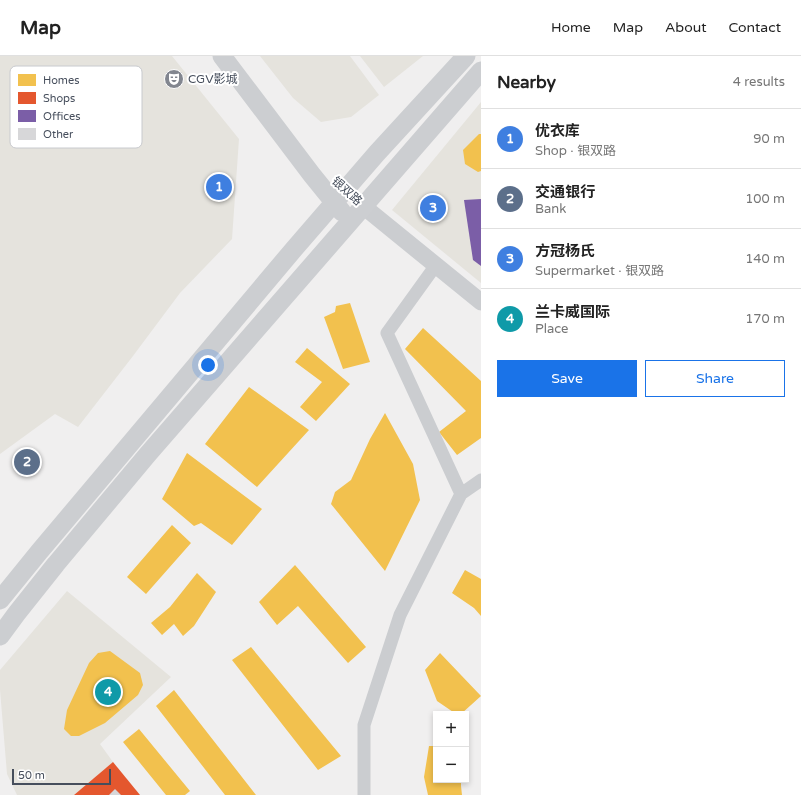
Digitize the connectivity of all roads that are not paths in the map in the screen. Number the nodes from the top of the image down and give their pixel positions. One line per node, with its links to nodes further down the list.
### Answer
1 (222, 56): 5 (main road, 银双路)
2 (237, 56): 5 (main road, 银双路)
3 (466, 56): 5 (main road)
4 (481, 71): 6 (main road)
5 (339, 196): 6 (main road, 银双路); 7 (main road, 银双路); 12 (main road)
6 (363, 206): 7 (main road); 8 (street, 银双路)
7 (349, 222): 13 (main road)
8 (436, 265): 9 (street, 银双路); 11 (street)
9 (481, 302)
10 (481, 480): 11 (street)
11 (461, 494): 14 (street)
12 (0, 600)
13 (0, 636)
14 (364, 795)

